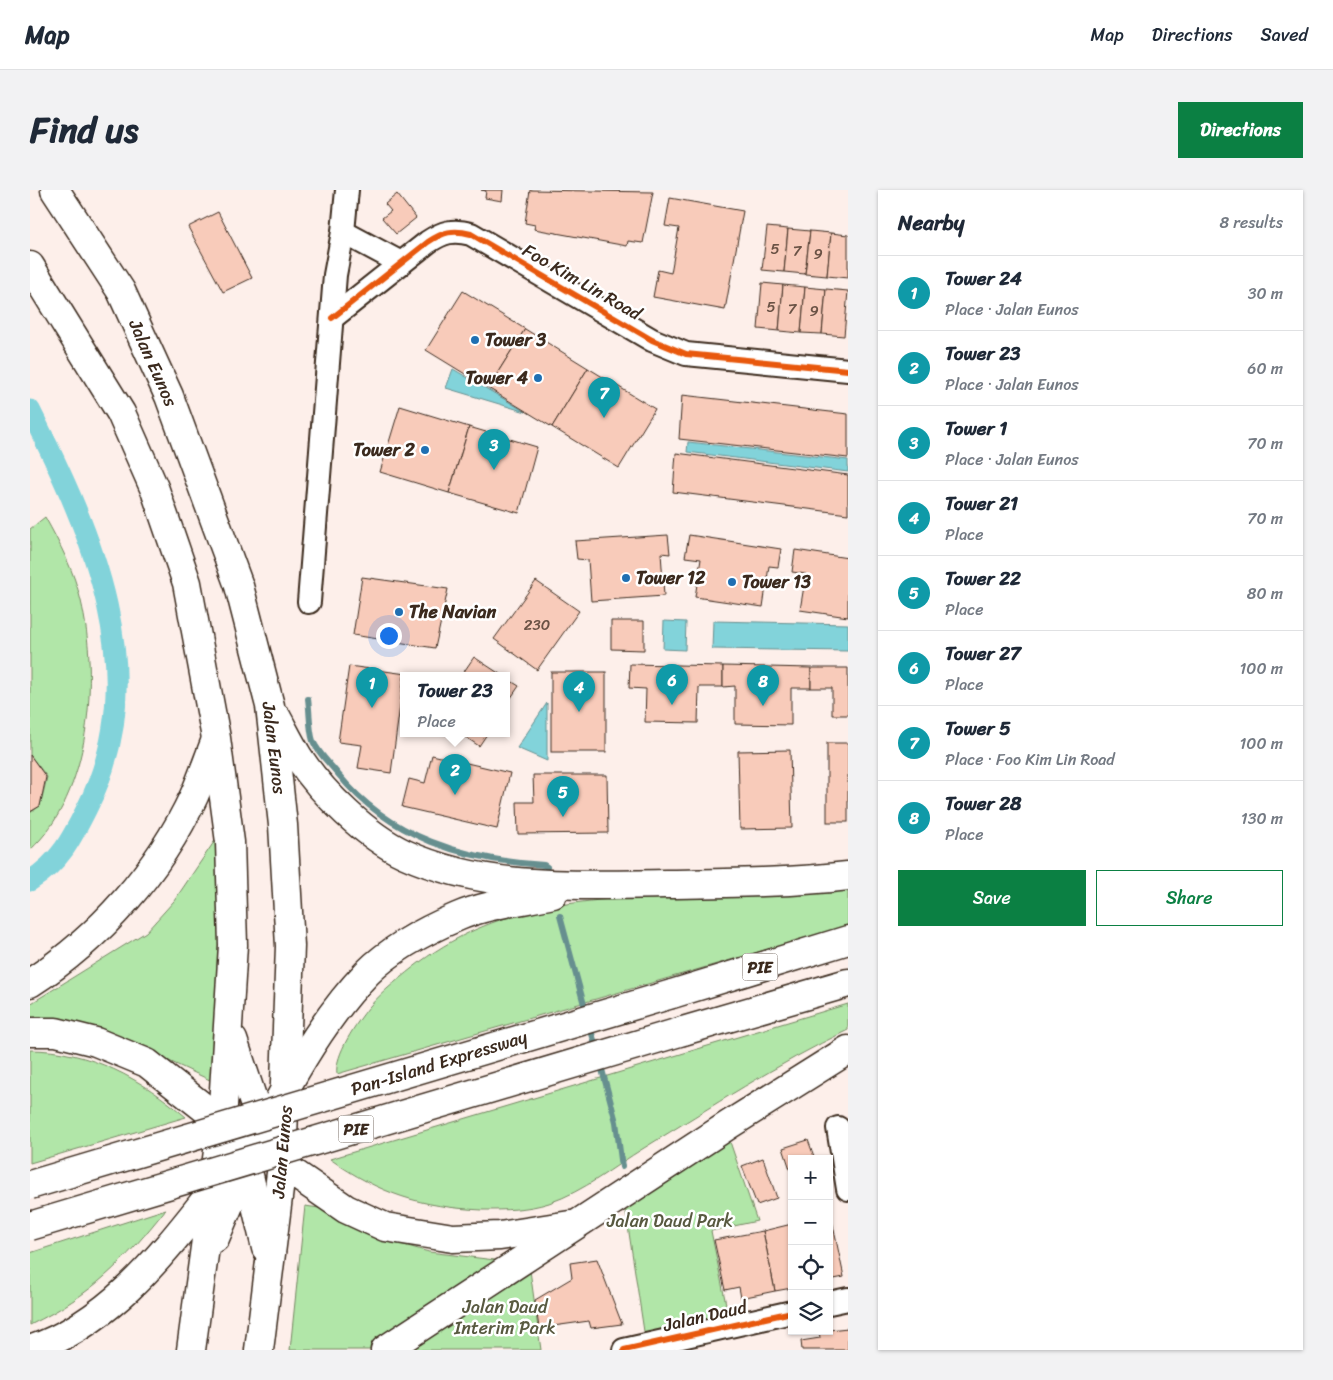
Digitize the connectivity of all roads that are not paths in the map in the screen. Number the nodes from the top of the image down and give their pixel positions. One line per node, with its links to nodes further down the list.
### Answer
1 (55, 190): 9 (highway, Jalan Eunos)
2 (347, 190): 3 (street)
3 (343, 232): 4 (street); 6 (street)
4 (401, 264): 6 (street, Foo Kim Lin Road); 7 (street, Foo Kim Lin Road)
5 (30, 266): 10 (highway)
6 (332, 318): 8 (street)
7 (848, 370)
8 (309, 602)
9 (270, 706): 12 (highway); 16 (highway, Jalan Eunos)
10 (216, 738): 14 (highway); 17 (highway)
11 (848, 876): 12 (highway)
12 (599, 885): 20 (highway)
13 (848, 940): 26 (highway, Pan-Island Expressway / PIE, bridge)
14 (30, 983)
15 (848, 983): 30 (highway, PIE, bridge)
16 (288, 1011): 20 (highway, Jalan Eunos); 21 (highway)
17 (228, 1023): 21 (highway); 23 (highway)
18 (30, 1032): 23 (highway)
19 (848, 1050): 29 (highway)
20 (287, 1086): 21 (highway); 24 (highway, Jalan Eunos)
21 (260, 1121): 23 (highway); 24 (highway); 25 (highway)
22 (838, 1128): 27 (street)
23 (230, 1132): 25 (highway); 28 (highway)
24 (282, 1165): 29 (highway); 31 (highway, Jalan Eunos)
25 (247, 1168): 31 (highway); 32 (highway)
26 (30, 1185)
27 (848, 1189)
28 (211, 1192): 32 (highway); 36 (highway)
29 (579, 1224): 39 (highway)
30 (30, 1226)
31 (270, 1266): 38 (highway, Jalan Eunos)
32 (202, 1269): 37 (highway)
33 (848, 1299): 34 (street)
34 (833, 1302)
35 (788, 1313): 40 (street, Jalan Daud)
36 (30, 1350)
37 (191, 1350)
38 (259, 1350)
39 (385, 1350)
40 (624, 1350)

